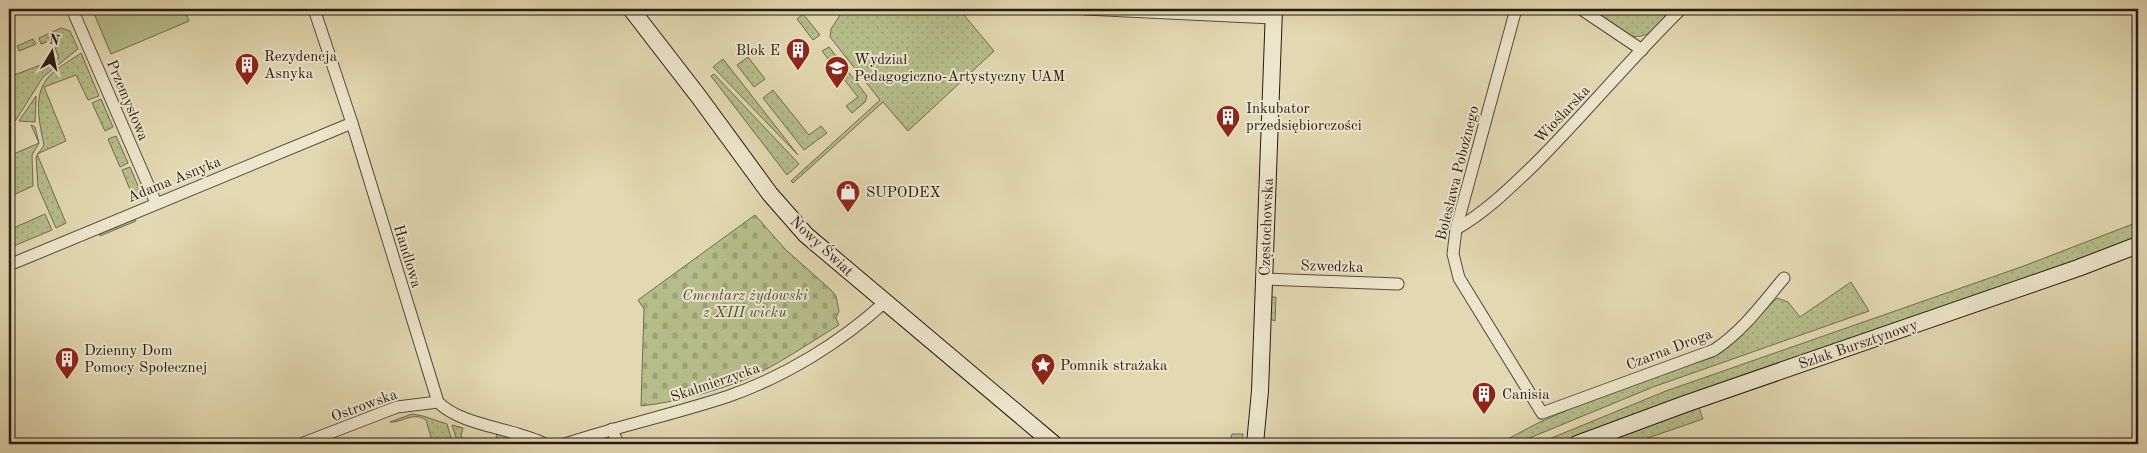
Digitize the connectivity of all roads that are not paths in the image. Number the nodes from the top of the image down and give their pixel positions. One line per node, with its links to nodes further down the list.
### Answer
1 (72, 9): 11 (street, Przemysłowa)
2 (314, 9): 10 (street, Handlowa)
3 (631, 9): 18 (street, Nowy Świat)
4 (1085, 9): 8 (street)
5 (1516, 9): 12 (street, Bolesława Pobożnego)
6 (1582, 9): 9 (street)
7 (1680, 9): 9 (street, Wioślarska)
8 (1273, 14): 16 (street, Częstochowska)
9 (1642, 50): 12 (street, Wioślarska)
10 (352, 124): 11 (street, Adama Asnyka); 19 (street, Handlowa)
11 (156, 203): 14 (street, Adama Asnyka)
12 (1456, 229): 20 (street, Bolesława Pobożnego)
13 (2138, 245): 28 (street, Szlak Bursztynowy)
14 (9, 265)
15 (1784, 278): 20 (street, Czarna Droga)
16 (1264, 279): 17 (street, Szwedzka); 27 (street, Częstochowska)
17 (1398, 284)
18 (885, 302): 21 (street, Skalmierzycka); 26 (street, Nowy Świat)
19 (438, 402): 22 (street, Ostrowska); 23 (street)
20 (1542, 413)
21 (612, 429): 24 (street, Skalmierzycka); 25 (street)
22 (301, 444)
23 (545, 444)
24 (565, 444)
25 (618, 444)
26 (1054, 444)
27 (1255, 444)
28 (1577, 444)

